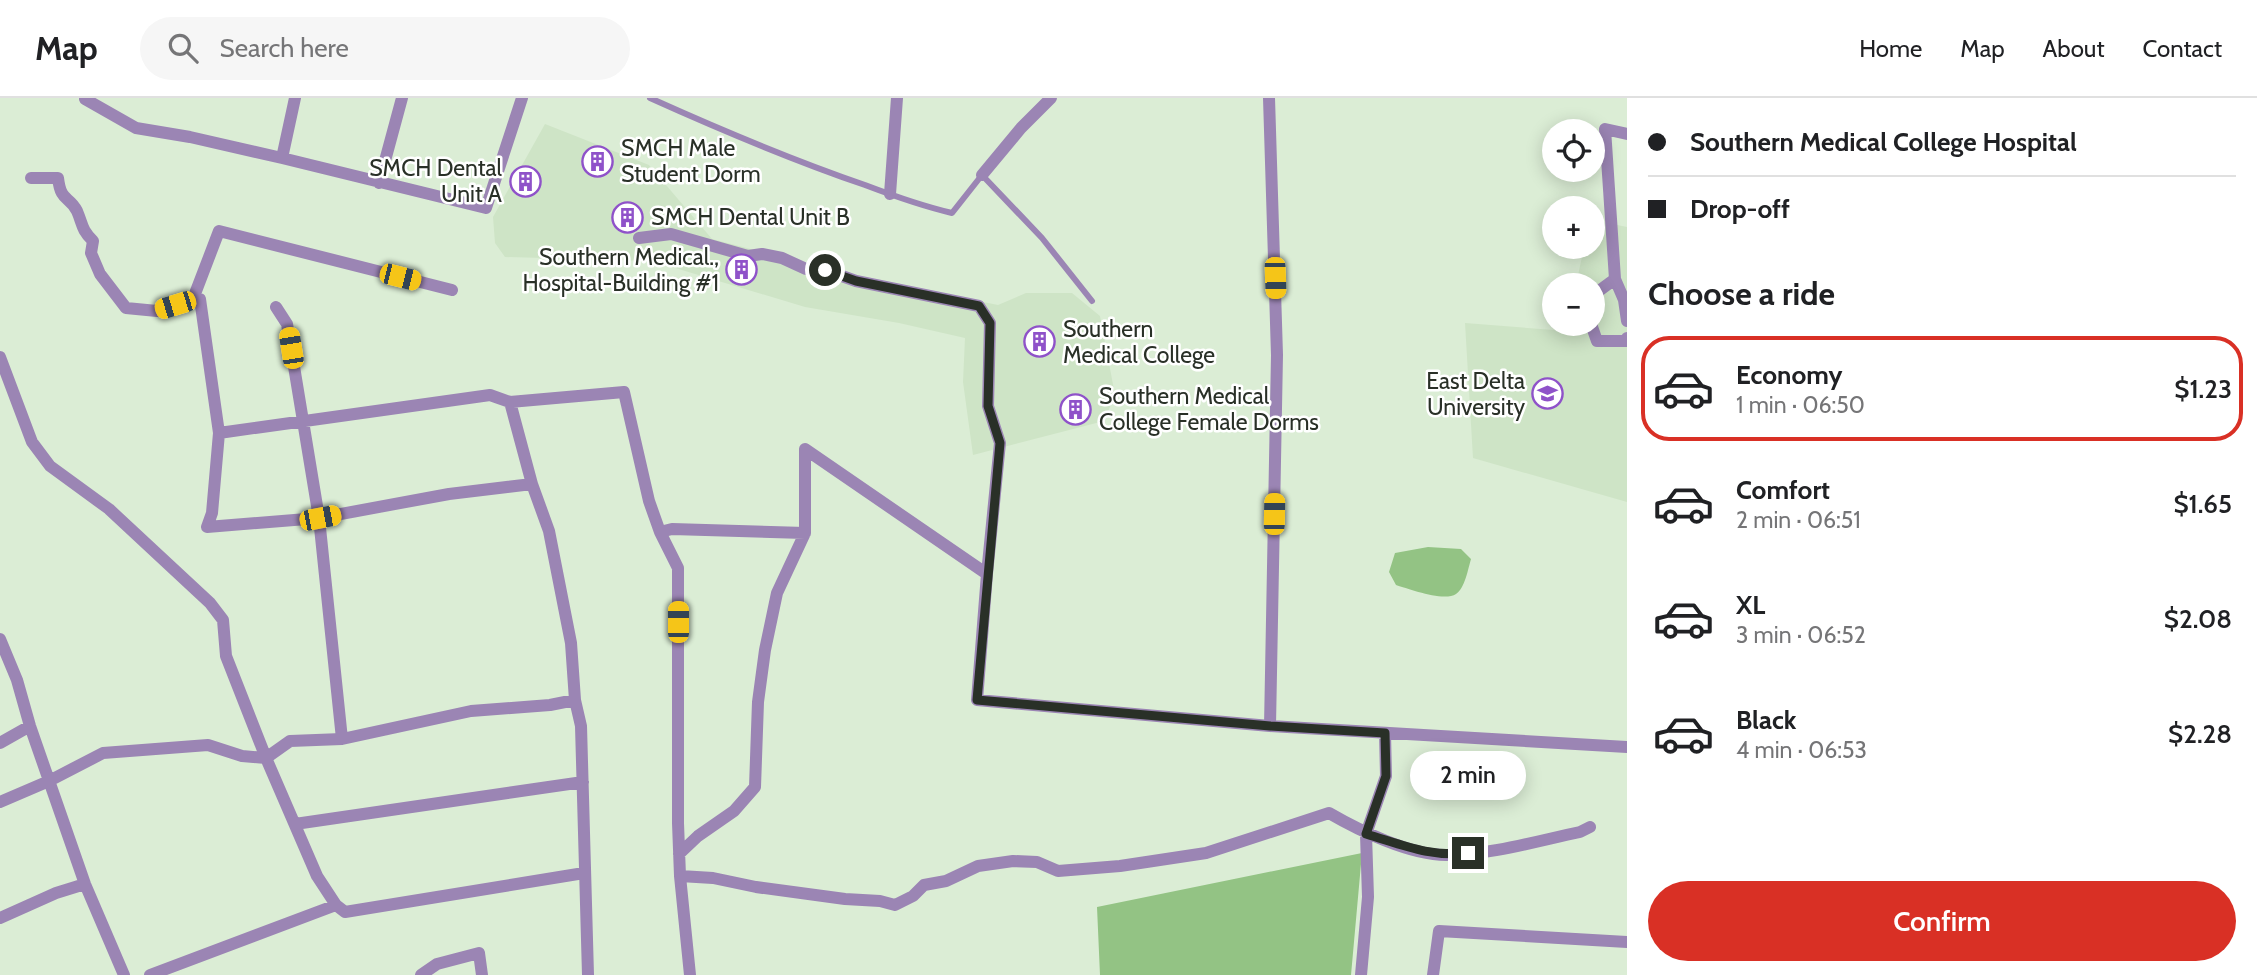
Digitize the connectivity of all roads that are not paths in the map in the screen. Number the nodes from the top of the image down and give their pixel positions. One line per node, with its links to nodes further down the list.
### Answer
1 (295, 98): 10 (street)
2 (402, 98): 13 (street)
3 (522, 98): 13 (street)
4 (650, 98): 14 (lane)
5 (897, 98): 14 (street)
6 (1051, 98): 11 (street)
7 (1269, 98): 37 (street)
8 (85, 99): 10 (street)
9 (1627, 134): 16 (street)
10 (282, 158): 13 (street)
11 (982, 175): 14 (lane); 20 (lane)
12 (31, 178): 19 (street)
13 (379, 183)
14 (890, 194)
15 (639, 238): 33 (street)
16 (1615, 279): 17 (street); 22 (street)
17 (1605, 286)
18 (452, 290): 19 (street)
19 (193, 299): 28 (street)
20 (1092, 301)
21 (276, 307): 27 (street)
22 (1627, 321)
23 (1595, 336): 24 (street)
24 (1627, 338)
25 (0, 357): 42 (street)
26 (510, 402): 27 (street); 29 (street); 31 (street)
27 (303, 420): 28 (street); 30 (street)
28 (219, 433): 30 (street)
29 (532, 484): 30 (street); 35 (street)
30 (320, 518): 39 (street)
31 (660, 532): 32 (street); 49 (street)
32 (805, 533): 33 (street); 49 (street)
33 (987, 574): 37 (street)
34 (0, 639): 36 (street)
35 (575, 700): 39 (street); 44 (street)
36 (30, 726): 40 (street); 43 (street)
37 (1270, 726): 38 (street)
38 (1385, 733): 41 (street); 48 (street)
39 (342, 739): 42 (street)
40 (0, 743)
41 (1627, 747)
42 (266, 758): 43 (street); 46 (street)
43 (49, 781): 45 (street); 52 (street)
44 (583, 782): 46 (street); 50 (street)
45 (0, 802)
46 (295, 824): 53 (street)
47 (1590, 827): 48 (street)
48 (1366, 834): 51 (street); 62 (street)
49 (679, 854): 51 (street)
50 (584, 873): 53 (street); 60 (street)
51 (680, 876): 61 (street)
52 (85, 884): 54 (street); 56 (street)
53 (336, 905): 57 (street)
54 (0, 918)
55 (1627, 942): 63 (street)
56 (124, 975)
57 (150, 975)
58 (421, 975): 59 (street)
59 (482, 975)
60 (588, 975)
61 (690, 975)
62 (1361, 975)
63 (1433, 975)

